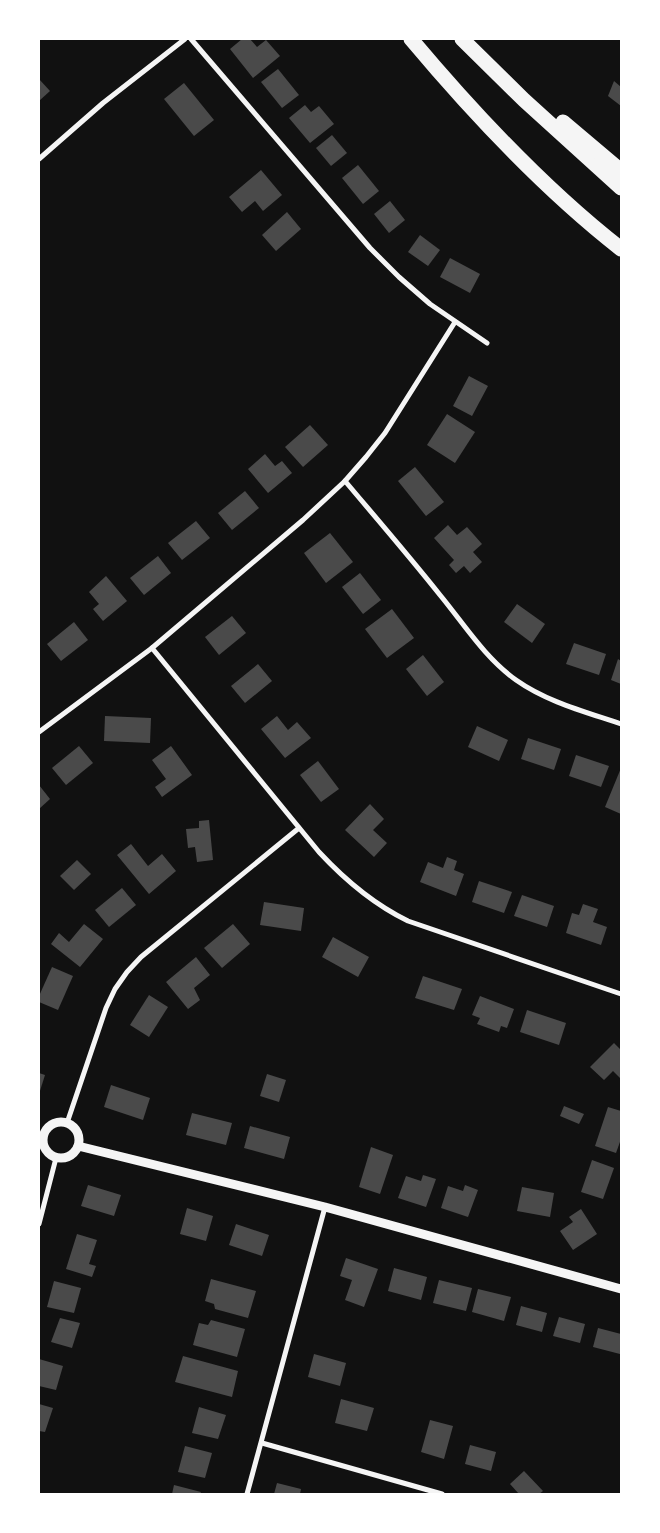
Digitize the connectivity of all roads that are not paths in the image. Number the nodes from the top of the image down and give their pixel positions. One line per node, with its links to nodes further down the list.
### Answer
1 (185, 39): 5 (street)
2 (192, 39): 11 (street)
3 (411, 39): 8 (highway)
4 (464, 41): 6 (highway); 7 (highway)
5 (39, 159)
6 (621, 171)
7 (621, 188)
8 (589, 224): 9 (highway); 10 (highway)
9 (621, 249)
10 (621, 255)
11 (455, 322): 12 (street); 13 (street)
12 (487, 343)
13 (345, 481): 14 (street); 15 (street)
14 (152, 648): 16 (street); 17 (street)
15 (621, 724)
16 (39, 732)
17 (299, 828): 18 (street); 19 (street)
18 (621, 994)
19 (67, 1123): 20 (street); 21 (street)
20 (41, 1135): 22 (street)
21 (78, 1146): 22 (street); 23 (street)
22 (56, 1158): 24 (street)
23 (325, 1207): 25 (street); 26 (street)
24 (39, 1224)
25 (621, 1287)
26 (262, 1443): 27 (street); 28 (street)
27 (248, 1494)
28 (442, 1494)

